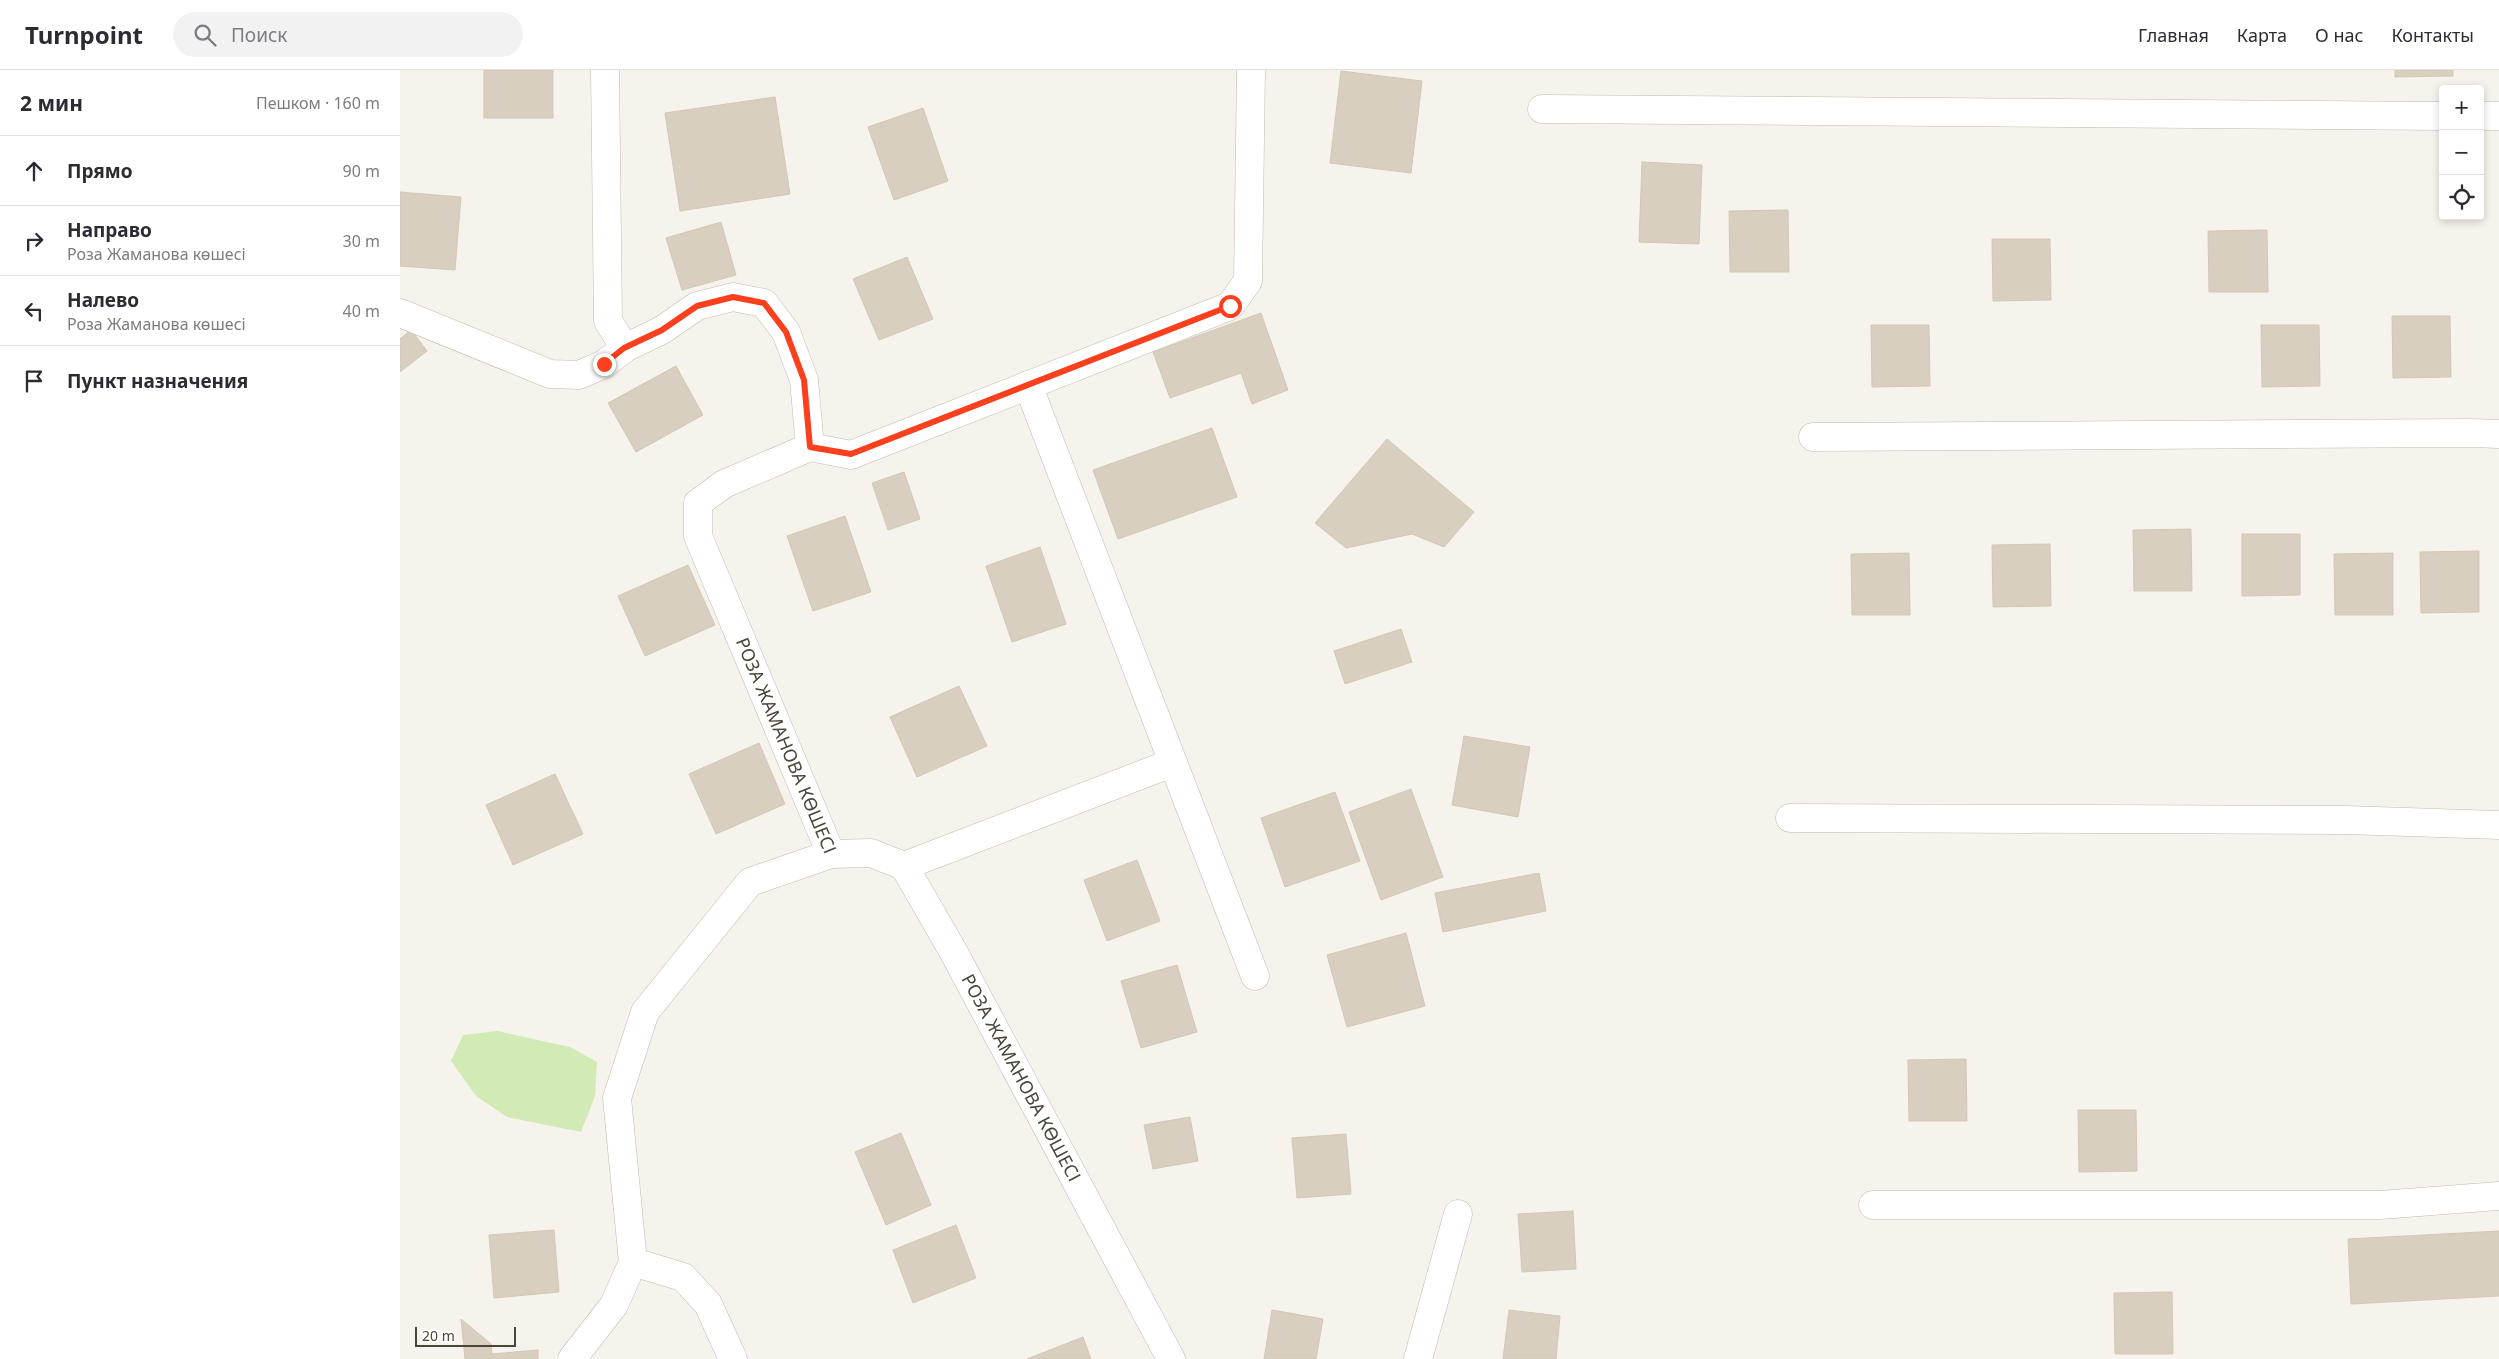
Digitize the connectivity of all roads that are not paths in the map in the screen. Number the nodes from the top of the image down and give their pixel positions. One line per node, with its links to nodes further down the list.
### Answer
1 (605, 70): 8 (street)
2 (1251, 70): 9 (street)
3 (1542, 110): 4 (street)
4 (2439, 116)
5 (2484, 116): 6 (street)
6 (2499, 116)
7 (400, 313): 8 (street)
8 (624, 348): 12 (street)
9 (1028, 385): 12 (street); 13 (street)
10 (2499, 434): 11 (street)
11 (1813, 437)
12 (810, 447): 16 (street, РОЗА ЖАМАНОВА КӨШЕСІ)
13 (1172, 763): 17 (street); 18 (street)
14 (1790, 818): 15 (street)
15 (2499, 826)
16 (831, 854): 17 (street, РОЗА ЖАМАНОВА КӨШЕСІ); 22 (street)
17 (904, 866): 25 (street, РОЗА ЖАМАНОВА КӨШЕСІ)
18 (1255, 976)
19 (2499, 1196): 20 (street)
20 (1874, 1205)
21 (1458, 1214): 26 (street)
22 (633, 1262): 23 (street); 24 (street)
23 (572, 1359)
24 (733, 1359)
25 (1171, 1359)
26 (1418, 1359)

